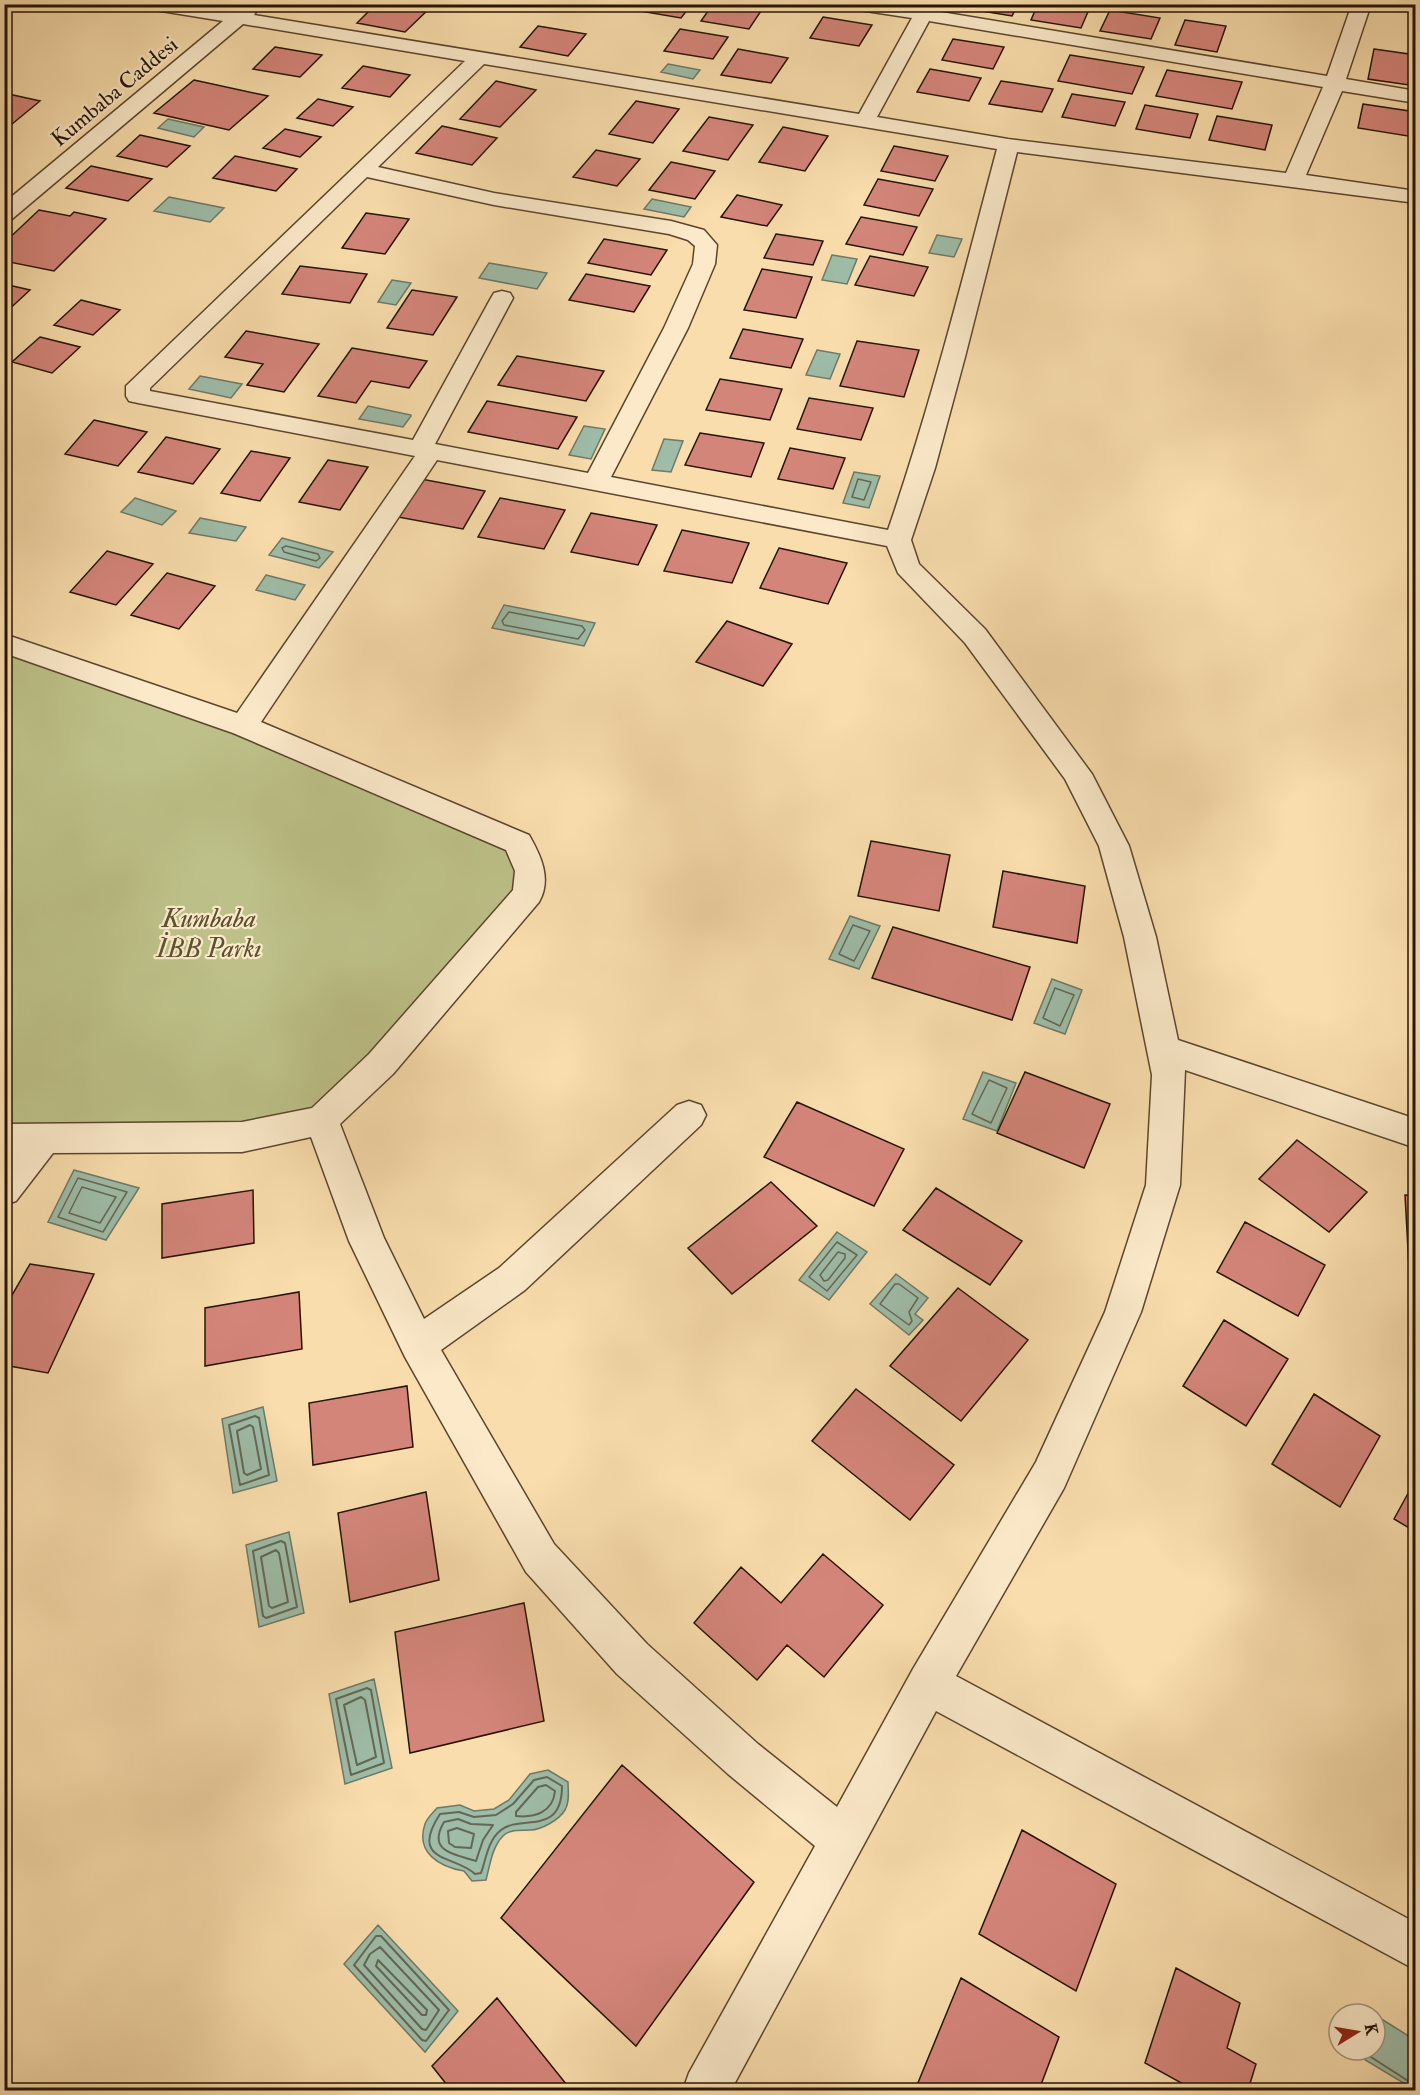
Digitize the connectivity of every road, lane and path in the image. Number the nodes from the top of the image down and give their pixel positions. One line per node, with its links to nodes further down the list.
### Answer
1 (155, 4): 6 (street)
2 (254, 4): 6 (street, Kumbaba Caddesi)
3 (859, 4): 5 (street)
4 (1362, 4): 8 (street)
5 (926, 10): 8 (street); 10 (street)
6 (236, 20): 7 (street); 15 (street, Kumbaba Caddesi)
7 (479, 58): 10 (street); 12 (street)
8 (1335, 83): 9 (street); 13 (street)
9 (1416, 97)
10 (865, 122): 11 (street)
11 (1008, 145): 13 (street); 19 (street)
12 (364, 170): 17 (street); 18 (street)
13 (1293, 180): 14 (street)
14 (1416, 197)
15 (4, 214)
16 (502, 298): 17 (street)
17 (425, 450): 18 (street); 21 (street)
18 (596, 482): 19 (street)
19 (898, 540): 22 (street)
20 (4, 643): 21 (street)
21 (243, 726): 24 (street)
22 (1164, 1049): 25 (street); 30 (street)
23 (689, 1115): 29 (street)
24 (322, 1120): 27 (street); 29 (street)
25 (1416, 1134)
26 (4, 1139): 27 (street)
27 (44, 1139): 28 (street)
28 (4, 1190)
29 (418, 1345): 31 (street)
30 (928, 1684): 31 (street); 32 (street)
31 (843, 1840): 33 (street)
32 (1416, 1948)
33 (706, 2091)

